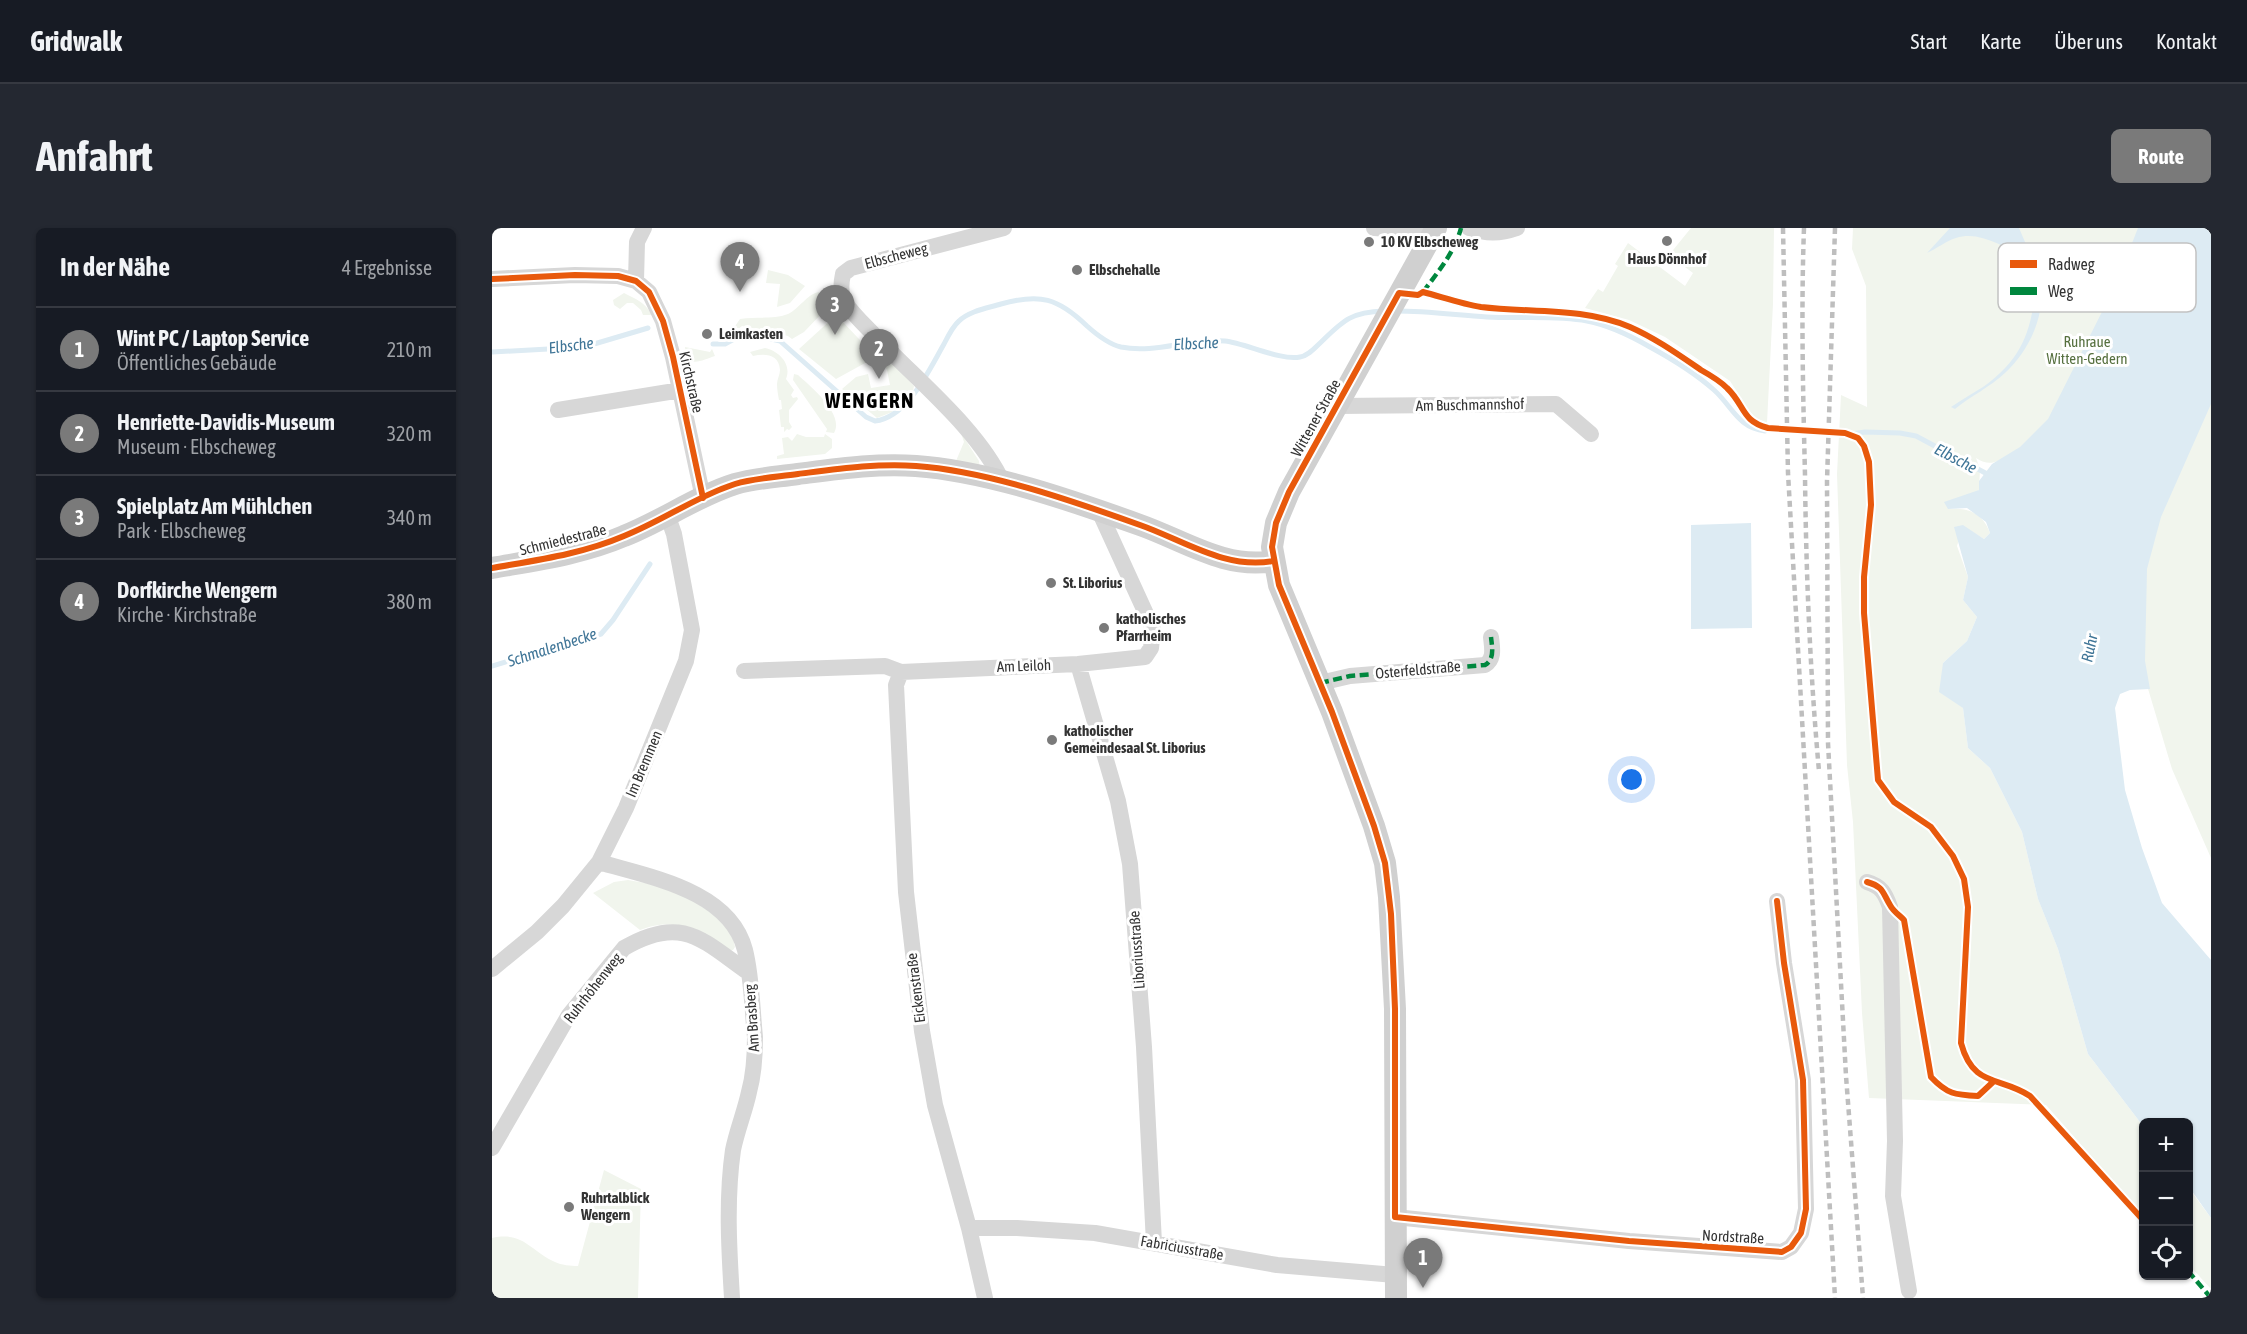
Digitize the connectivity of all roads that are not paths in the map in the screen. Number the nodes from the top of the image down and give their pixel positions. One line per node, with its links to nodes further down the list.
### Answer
1 (644, 228): 8 (street)
2 (1004, 228): 13 (street, Elbscheweg)
3 (1374, 228): 6 (street)
4 (1469, 228): 5 (street)
5 (1517, 228)
6 (1435, 230): 10 (main road, Wittener Straße)
7 (492, 279): 8 (street)
8 (636, 280): 9 (street, Kirchstraße)
9 (681, 390): 11 (street, Kirchstraße); 14 (street, Kirchstraße)
10 (1338, 406): 12 (street, Am Buschmannshof); 17 (main road, Wittener Straße)
11 (558, 410)
12 (1591, 434)
13 (1003, 483): 14 (main road, Schmiedestraße); 15 (main road, Schmiedestraße)
14 (703, 498): 16 (main road, Schmiedestraße)
15 (1099, 511): 17 (main road, Schmiedestraße); 20 (street, Am Leiloh)
16 (668, 517): 18 (main road, Schmiedestraße); 24 (street, Im Bremmen)
17 (1274, 561): 23 (main road, Wittener Straße)
18 (492, 568)
19 (1491, 637): 23 (street, Osterfeldstraße)
20 (1078, 664): 22 (street, Am Leiloh); 32 (street, Liboriusstraße)
21 (744, 671): 22 (street, Am Leiloh)
22 (901, 672): 31 (street, Eickenstraße)
23 (1320, 683): 30 (main road, Wittener Straße)
24 (599, 862): 27 (street, Im Bremmen); 28 (street, Am Brasberg)
25 (1867, 882): 34 (street)
26 (1777, 901): 30 (street, Nordstraße)
27 (492, 969)
28 (749, 973): 29 (street, Ruhrhöhenweg); 35 (street, Am Brasberg)
29 (492, 1148)
30 (1395, 1217): 33 (main road, Wittener Straße)
31 (969, 1228): 32 (street, Fabriciusstraße); 36 (street, Eickenstraße)
32 (1154, 1243): 33 (street, Fabriciusstraße)
33 (1395, 1275): 37 (main road, Wittener Straße)
34 (1909, 1291)
35 (732, 1298)
36 (985, 1298)
37 (1396, 1298)

